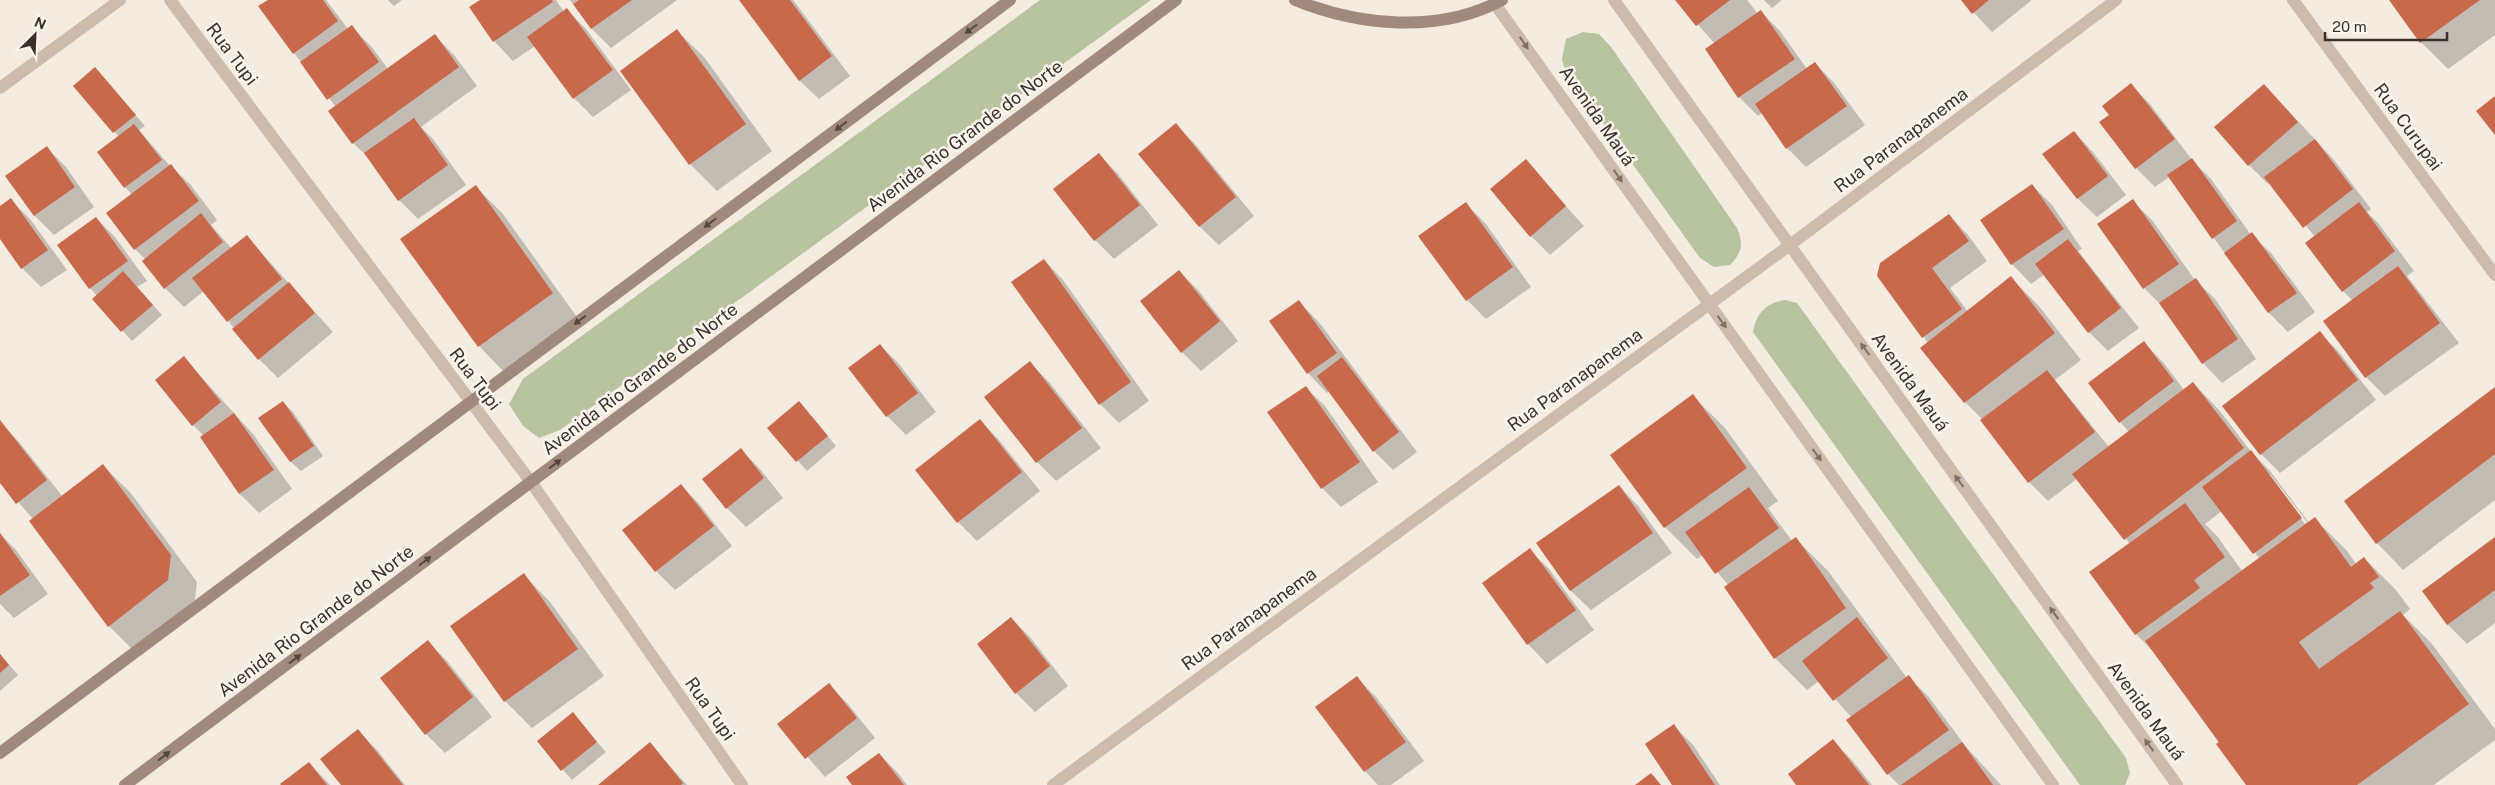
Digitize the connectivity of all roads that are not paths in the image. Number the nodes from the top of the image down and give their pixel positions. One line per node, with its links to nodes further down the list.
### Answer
1 (120, 0): 10 (street)
2 (170, 0): 14 (street, Rua Tupi)
3 (1010, 0): 14 (main road, one-way to 14)
4 (1176, 0): 15 (main road, Avenida Rio Grande do Norte, one-way to 4)
5 (1296, 0): 9 (main road)
6 (1614, 0): 11 (street, Avenida Mauá)
7 (2116, 0): 11 (street, Rua Paranapanema)
8 (2292, 0): 12 (street, Rua Curupai)
9 (1499, 2): 13 (street, Avenida Mauá, one-way to 13)
10 (0, 88)
11 (1790, 245): 13 (street, Rua Paranapanema); 17 (street, Avenida Mauá, one-way to 11)
12 (2495, 276)
13 (1709, 304): 20 (street, Rua Paranapanema); 21 (street, Avenida Mauá, one-way to 21)
14 (470, 402): 15 (street, Rua Tupi); 16 (main road)
15 (530, 482): 18 (main road, Avenida Rio Grande do Norte, one-way to 15); 19 (street, Rua Tupi)
16 (0, 753)
17 (2170, 783)
18 (125, 785)
19 (742, 785)
20 (1053, 785)
21 (2053, 785)

